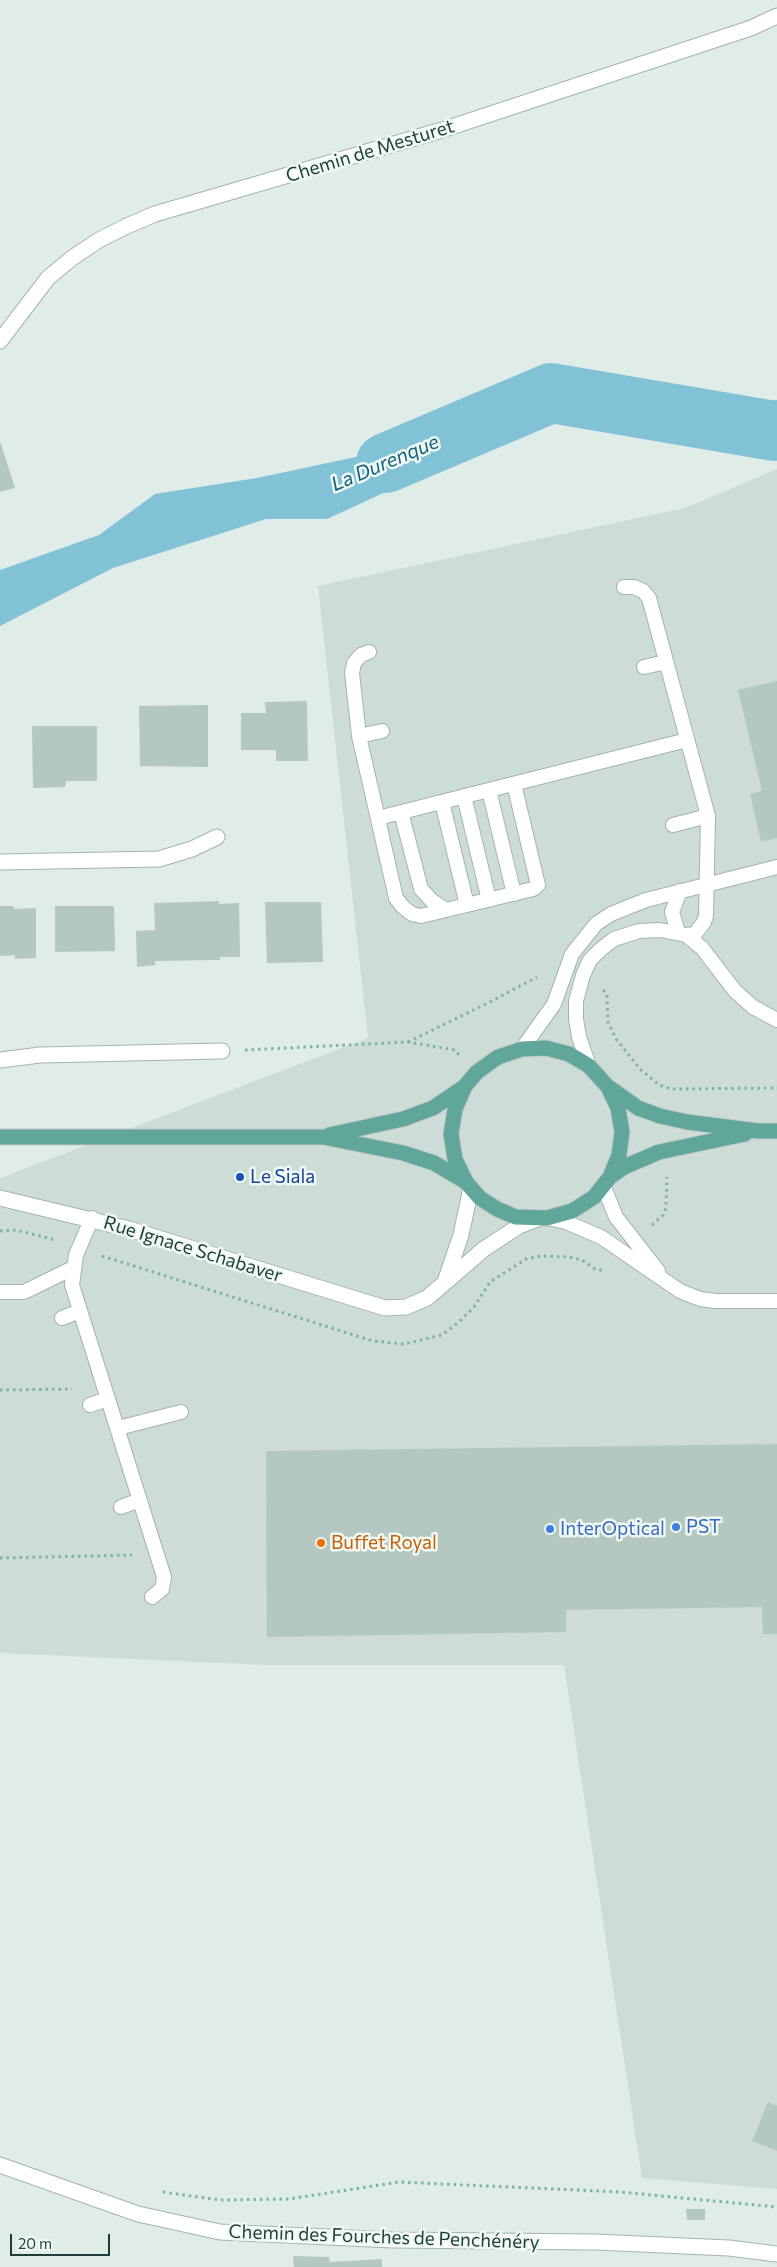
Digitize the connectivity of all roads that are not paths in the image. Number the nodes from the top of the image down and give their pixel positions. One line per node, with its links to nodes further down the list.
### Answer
1 (777, 16): 2 (street, Chemin de Mesturet)
2 (0, 341)
3 (624, 586): 5 (lane)
4 (369, 652): 8 (lane)
5 (666, 662): 6 (lane); 9 (lane)
6 (644, 667)
7 (382, 731): 8 (lane)
8 (359, 736): 16 (lane)
9 (687, 740): 10 (lane); 15 (lane)
10 (514, 784): 11 (lane); 23 (lane)
11 (488, 790): 12 (lane); 23 (lane)
12 (464, 796): 13 (lane); 24 (lane)
13 (442, 802): 14 (lane); 25 (lane)
14 (402, 812): 16 (lane); 26 (lane)
15 (708, 816): 17 (lane); 21 (lane)
16 (378, 818): 26 (lane)
17 (673, 825)
18 (217, 837): 19 (street)
19 (0, 862)
20 (777, 866): 21 (lane)
21 (708, 883): 22 (lane); 27 (lane)
22 (680, 891): 27 (lane); 29 (lane)
23 (514, 894): 24 (lane)
24 (489, 900): 25 (lane)
25 (467, 905): 26 (lane)
26 (446, 910)
27 (682, 934): 28 (lane); 32 (lane)
28 (777, 1020)
29 (522, 1049): 32 (main road); 33 (main road)
30 (222, 1051): 31 (street)
31 (0, 1060)
32 (589, 1066): 34 (main road)
33 (465, 1086): 38 (main road); 40 (main road)
34 (608, 1087): 36 (main road); 39 (main road)
35 (777, 1131): 36 (main road)
36 (758, 1132): 39 (main road)
37 (0, 1137): 38 (main road)
38 (323, 1137): 40 (main road)
39 (606, 1181): 43 (main road); 45 (lane)
40 (468, 1185): 43 (main road); 46 (street)
41 (0, 1198): 42 (street)
42 (92, 1218): 44 (lane, Rue Ignace Schabaver); 46 (street, Rue Ignace Schabaver)
43 (542, 1219): 45 (lane); 46 (street, Rue Ignace Schabaver)
44 (73, 1268): 47 (lane); 49 (lane, Rue Ignace Schabaver)
45 (664, 1280): 48 (lane)
46 (444, 1283)
47 (0, 1292)
48 (777, 1301)
49 (80, 1311): 50 (lane); 51 (lane, Rue Ignace Schabaver)
50 (62, 1318)
51 (107, 1394): 52 (lane); 54 (lane, Rue Ignace Schabaver)
52 (90, 1405)
53 (180, 1412): 54 (lane)
54 (118, 1428): 55 (lane, Rue Ignace Schabaver)
55 (140, 1500): 56 (lane); 57 (lane, Rue Ignace Schabaver)
56 (122, 1507)
57 (152, 1597)
58 (0, 2165): 59 (street, Chemin des Fourches de Penchénéry)
59 (777, 2254)

